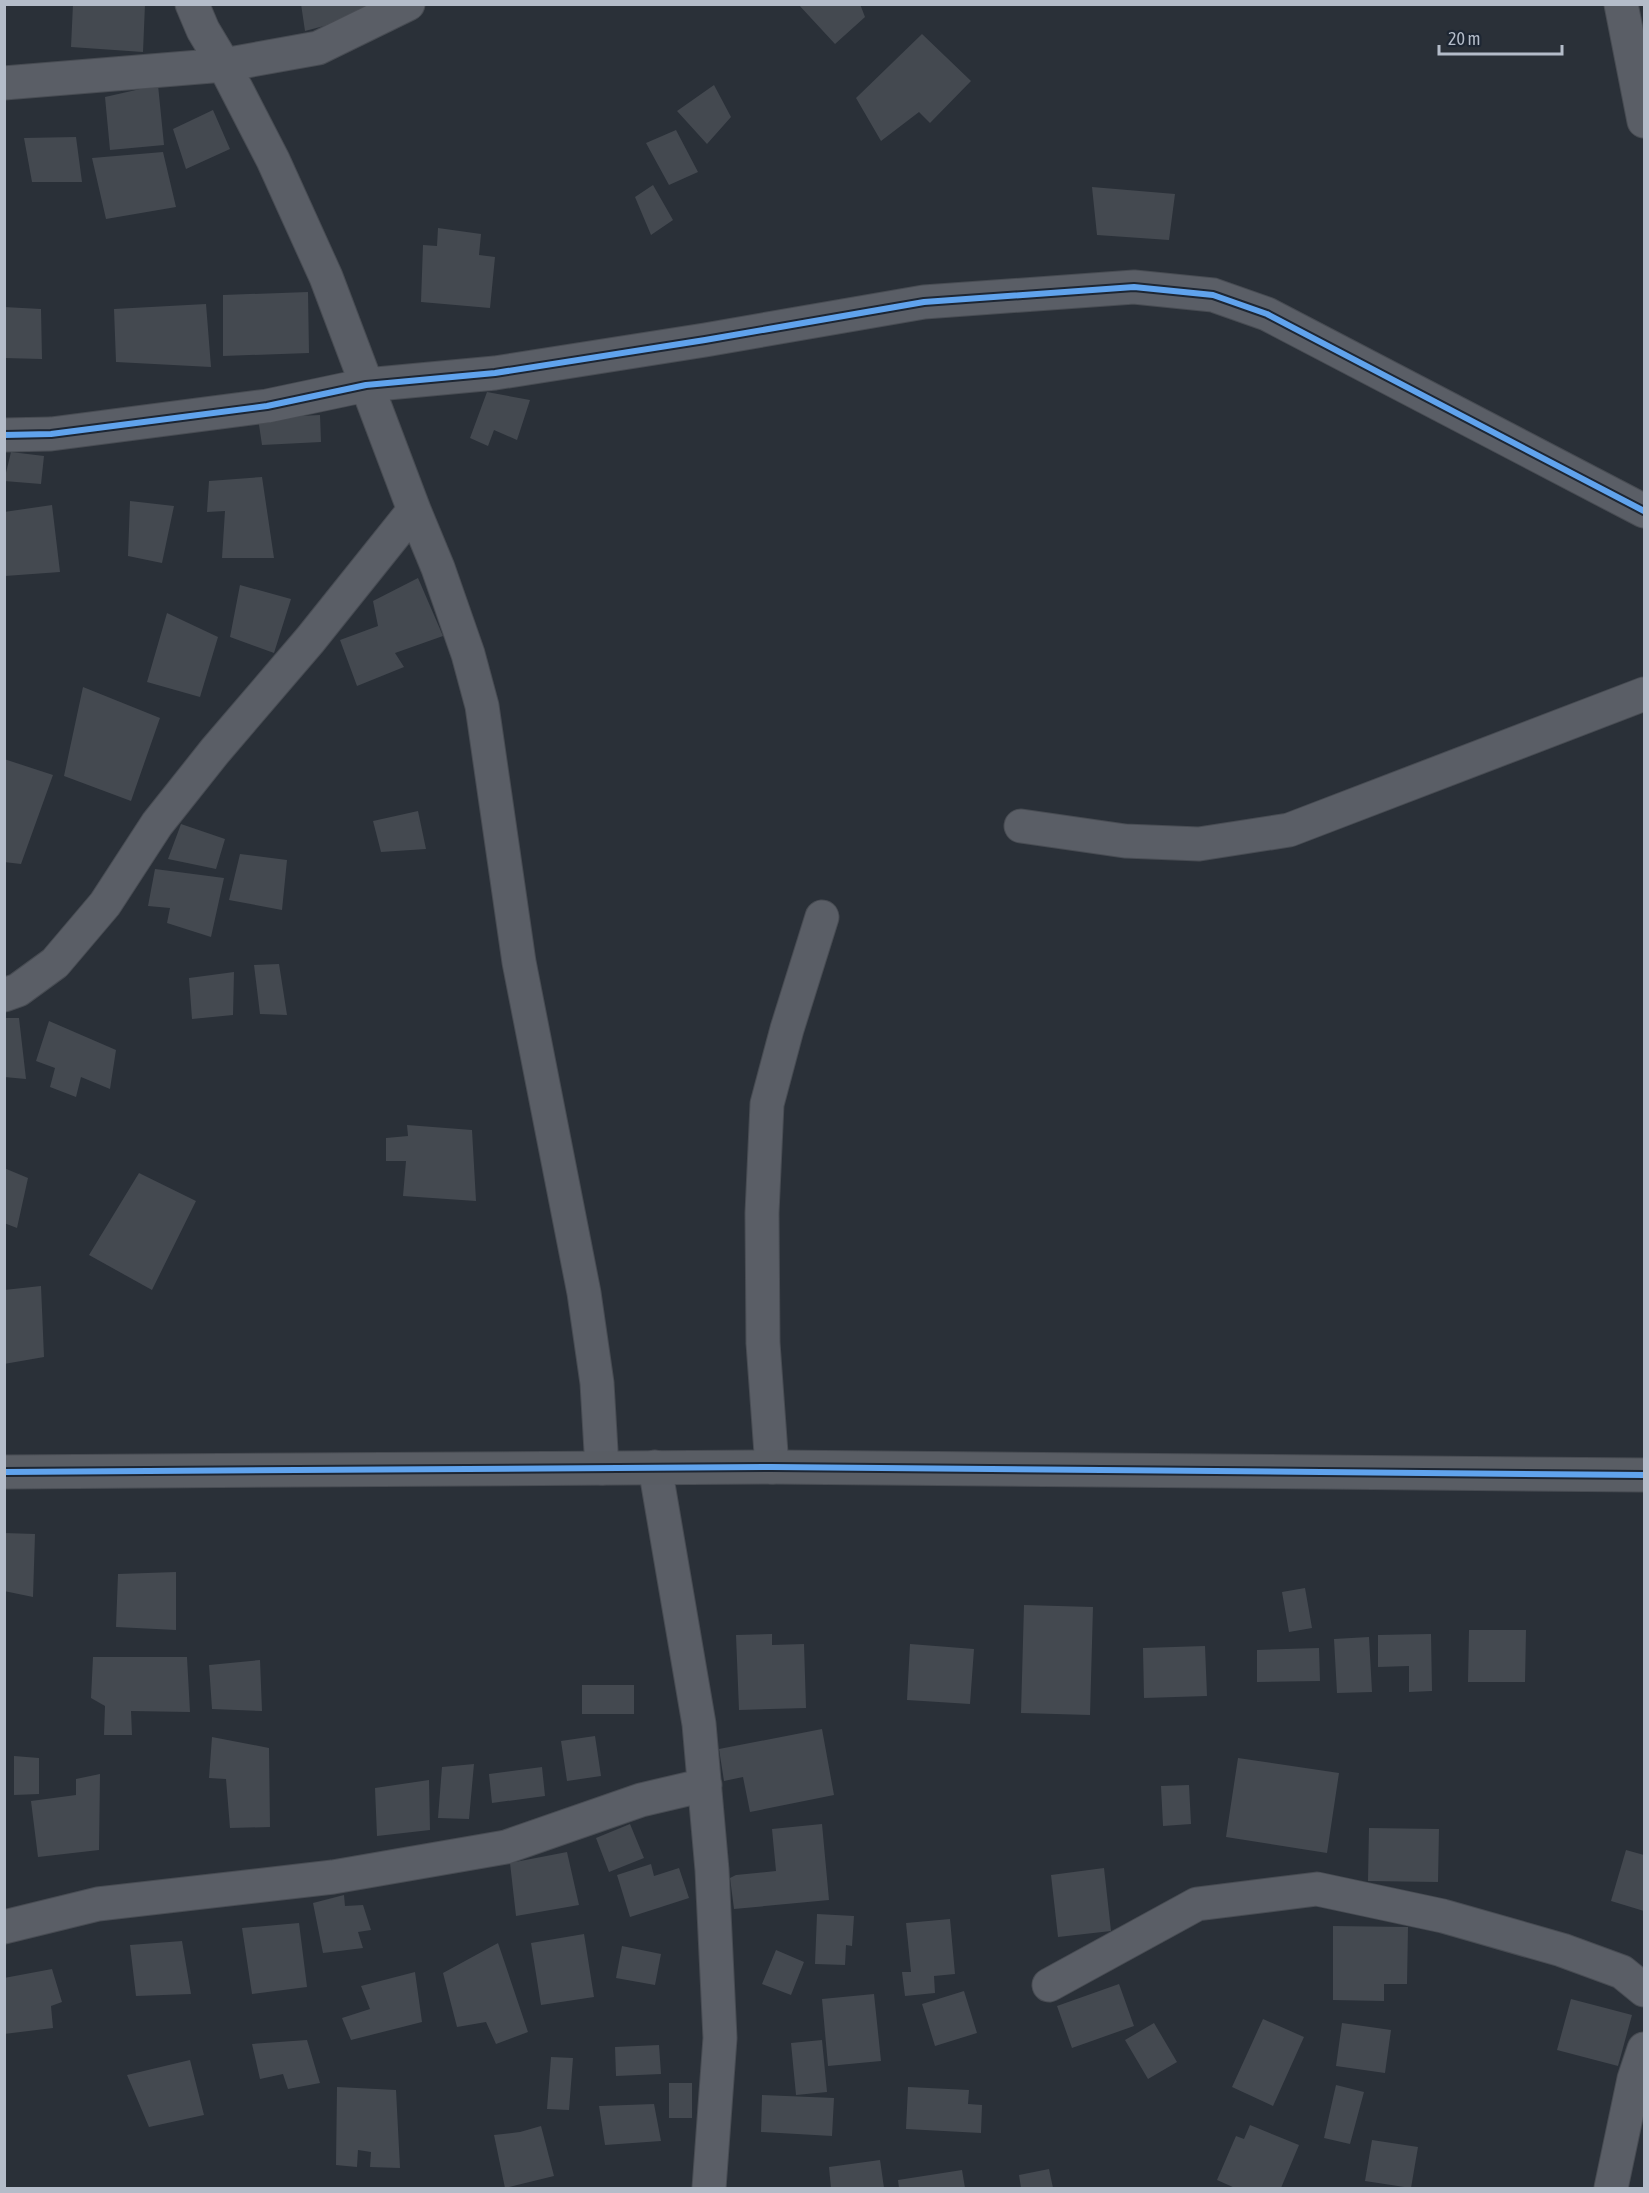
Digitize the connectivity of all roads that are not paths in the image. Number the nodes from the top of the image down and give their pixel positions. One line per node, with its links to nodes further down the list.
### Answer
1 (192, 4): 4 (street)
2 (408, 4): 4 (street)
3 (1621, 4): 6 (street)
4 (224, 65): 5 (street); 7 (street)
5 (4, 83)
6 (1644, 122)
7 (366, 385): 8 (street); 9 (street); 10 (street)
8 (4, 435)
9 (414, 510): 14 (street); 17 (street)
10 (1644, 511)
11 (1644, 694): 12 (street)
12 (1021, 826)
13 (822, 917): 16 (street)
14 (4, 995)
15 (655, 1467): 16 (street); 17 (street); 20 (street)
16 (772, 1467): 19 (street)
17 (602, 1468): 18 (street)
18 (4, 1472)
19 (1644, 1475)
20 (705, 1785): 21 (street); 25 (street)
21 (4, 1927)
22 (1049, 1985): 23 (street)
23 (1644, 1990)
24 (1644, 2049): 26 (street)
25 (709, 2188)
26 (1611, 2188)

